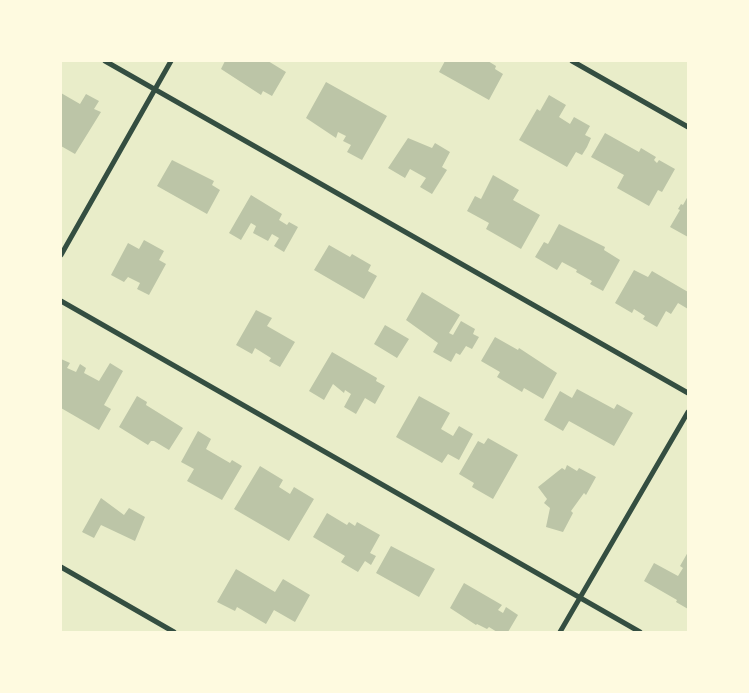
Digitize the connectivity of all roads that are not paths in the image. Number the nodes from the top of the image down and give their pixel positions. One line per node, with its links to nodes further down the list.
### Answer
1 (105, 61): 4 (street)
2 (171, 61): 4 (street)
3 (572, 61): 5 (street)
4 (155, 90): 6 (street); 8 (street)
5 (688, 126)
6 (61, 255)
7 (61, 301): 11 (street)
8 (688, 393)
9 (688, 412): 11 (street)
10 (61, 567): 12 (street)
11 (580, 597): 13 (street); 14 (street)
12 (174, 632)
13 (560, 632)
14 (640, 632)

